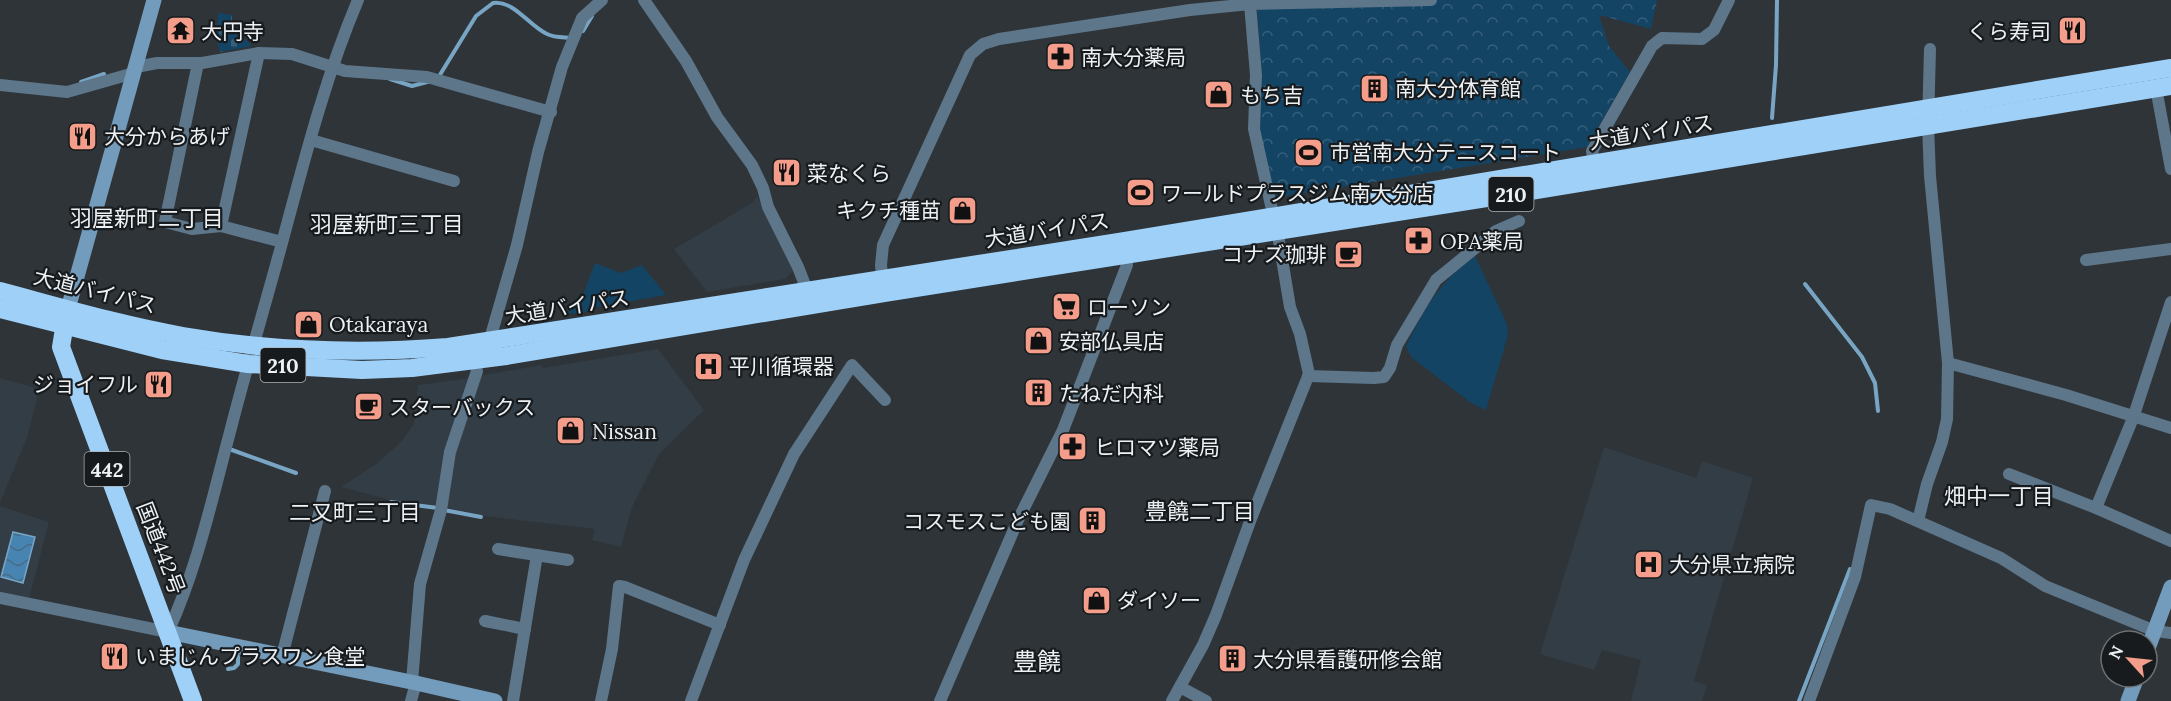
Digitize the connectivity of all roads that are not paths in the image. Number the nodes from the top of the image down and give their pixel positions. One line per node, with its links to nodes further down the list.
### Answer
1 (154, 0): 14 (street)
2 (358, 0): 12 (street)
3 (602, 0): 17 (street)
4 (644, 0): 31 (street)
5 (1431, 0): 8 (street)
6 (1729, 0): 20 (street)
7 (1231, 3): 8 (street); 30 (street)
8 (1250, 4): 24 (street)
9 (1930, 49): 18 (street)
10 (259, 53): 11 (street); 12 (street); 25 (street)
11 (198, 63): 14 (street); 25 (street)
12 (334, 67): 17 (street); 19 (street)
13 (2171, 68): 18 (highway, 大道バイパス / 210)
14 (135, 70): 15 (street); 36 (street)
15 (0, 85)
16 (2163, 87): 18 (highway, 大道バイパス / 210); 21 (street)
17 (551, 111): 37 (street)
18 (1928, 117): 20 (highway, 大道バイパス / 210); 24 (highway, 大道バイパス / 210); 42 (street)
19 (310, 140): 22 (street); 26 (street)
20 (1594, 164): 24 (highway, 大道バイパス / 210)
21 (2171, 169)
22 (454, 181)
23 (1518, 221): 43 (street)
24 (1275, 224): 27 (highway, 大道バイパス / 210); 43 (street)
25 (221, 226): 26 (street)
26 (282, 242): 38 (street)
27 (1126, 248): 30 (highway, 大道バイパス / 210); 72 (street)
28 (2171, 249): 29 (street)
29 (2086, 260)
30 (883, 286): 31 (highway, 大道バイパス / 210); 34 (highway, 大道バイパス / 210)
31 (807, 290): 34 (street); 37 (highway, 大道バイパス / 210)
32 (0, 291): 36 (highway, 大道バイパス / 210)
33 (2171, 302): 45 (street)
34 (820, 303): 40 (highway, 大道バイパス / 210)
35 (0, 309): 36 (highway, 大道バイパス / 210)
36 (65, 318): 38 (highway, 大道バイパス / 210); 41 (highway, 大道バイパス / 210); 62 (highway, 国道442号 / 442)
37 (493, 341): 39 (highway, 大道バイパス / 210); 40 (street)
38 (252, 345): 39 (highway, 大道バイパス / 210); 41 (street)
39 (472, 352): 40 (highway, 大道バイパス / 210); 41 (highway, 大道バイパス / 210); 64 (street)
40 (506, 356)
41 (248, 363): 62 (street)
42 (1948, 363): 45 (street); 50 (street)
43 (1308, 376): 65 (street)
44 (885, 400): 58 (street)
45 (2133, 418): 46 (street); 49 (street)
46 (2171, 428)
47 (2009, 474): 49 (street)
48 (324, 492): 63 (street)
49 (2096, 508): 51 (street)
50 (1918, 521): 60 (street); 75 (street)
51 (2171, 541)
52 (498, 549): 53 (street)
53 (537, 555): 54 (street); 59 (street)
54 (568, 560)
55 (2171, 587): 61 (street)
56 (0, 598): 62 (street)
57 (485, 621): 59 (street)
58 (720, 625): 70 (street); 71 (street)
59 (525, 629): 69 (street)
60 (2149, 629)
61 (2155, 629)
62 (168, 632): 63 (street); 66 (highway, 国道442号 / 442)
63 (282, 656): 64 (street)
64 (414, 682): 67 (street); 68 (street)
65 (1180, 687): 73 (street); 74 (street)
66 (193, 701)
67 (411, 701)
68 (495, 701)
69 (513, 701)
70 (602, 701)
71 (691, 701)
72 (940, 701)
73 (1172, 701)
74 (1206, 701)
75 (1809, 701)

